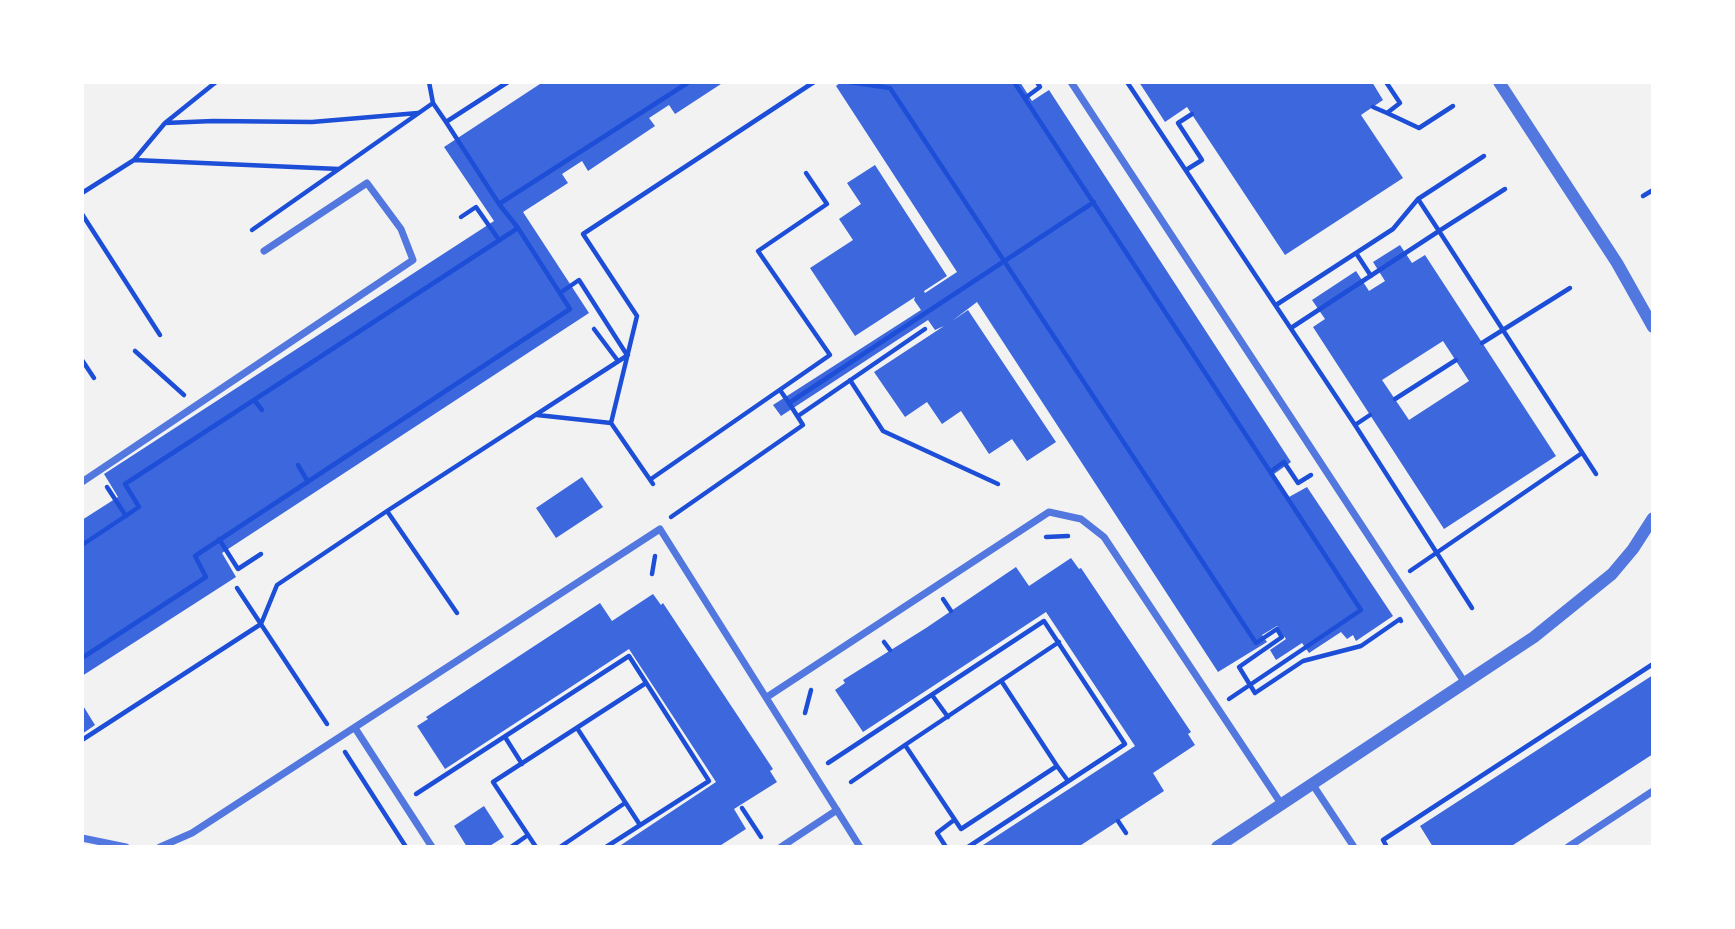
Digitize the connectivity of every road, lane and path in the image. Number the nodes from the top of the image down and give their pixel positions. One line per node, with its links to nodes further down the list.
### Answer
1 (215, 82): 21 (path)
2 (508, 82): 20 (path)
3 (689, 82): 33 (path)
4 (814, 82): 55 (path)
5 (849, 82): 42 (path)
6 (1014, 82): 13 (path)
7 (1037, 82): 13 (path)
8 (1071, 82): 91 (street)
9 (1127, 82): 25 (path)
10 (1386, 82): 18 (path)
11 (1499, 82): 47 (street)
12 (431, 83): 14 (path)
13 (1025, 98): 32 (path)
14 (433, 103): 17 (path); 20 (path)
15 (1453, 106): 18 (path)
16 (1373, 107): 18 (path)
17 (418, 113): 21 (path); 24 (path)
18 (1387, 113)
19 (1192, 114): 25 (path)
20 (446, 122): 33 (path)
21 (165, 123): 23 (path)
22 (1484, 156): 31 (path)
23 (134, 160): 24 (path); 29 (path)
24 (339, 169): 37 (path)
25 (1186, 170): 46 (path)
26 (806, 173): 61 (path)
27 (1505, 188): 38 (path)
28 (1653, 190): 30 (path)
29 (82, 193)
30 (1643, 197)
31 (1418, 199): 38 (path); 41 (path)
32 (1094, 202): 42 (path); 74 (path)
33 (499, 204): 36 (path)
34 (82, 214): 52 (path)
35 (461, 217): 39 (path)
36 (518, 228): 39 (path); 45 (path)
37 (252, 230)
38 (1439, 231): 43 (path); 51 (path)
39 (499, 240): 63 (path)
40 (264, 251): 65 (street)
41 (1356, 253): 43 (path); 46 (path)
42 (1003, 262): 64 (path); 110 (path)
43 (1371, 276): 48 (path)
44 (1570, 288): 51 (path)
45 (560, 293): 55 (path); 78 (path)
46 (1276, 305): 48 (path)
47 (1653, 327)
48 (1291, 328): 71 (path)
49 (594, 329): 58 (path)
50 (925, 329): 60 (path)
51 (1503, 331): 53 (path); 72 (path)
52 (160, 335)
53 (1482, 344)
54 (135, 351): 65 (path)
55 (628, 355): 58 (path); 70 (path)
56 (82, 359): 59 (path)
57 (1456, 360): 62 (path)
58 (618, 361): 67 (path)
59 (94, 378)
60 (850, 380): 69 (path); 79 (path)
61 (780, 390): 64 (path); 70 (path)
62 (1395, 399)
63 (256, 401): 66 (path); 83 (path)
64 (789, 403): 69 (path)
65 (196, 406): 77 (street)
66 (262, 410)
67 (536, 415): 70 (path); 81 (path)
68 (1370, 415): 71 (path)
69 (798, 416): 82 (path)
70 (611, 423)
71 (1355, 425): 89 (path)
72 (1582, 453): 75 (path); 89 (path)
73 (299, 466): 78 (path)
74 (1270, 471): 80 (path); 110 (path)
75 (1596, 474)
76 (102, 479): 83 (path)
77 (82, 482)
78 (308, 482): 87 (path)
79 (998, 484)
80 (1298, 484)
81 (387, 511): 98 (path); 99 (path)
82 (674, 514)
83 (126, 516): 88 (path)
84 (1653, 518): 109 (street)
85 (1073, 536): 86 (path)
86 (1038, 537)
87 (219, 539): 90 (path); 104 (path)
88 (82, 545)
89 (1436, 553): 91 (path); 96 (path)
90 (261, 554)
91 (1397, 579): 109 (street)
92 (237, 588): 99 (path)
93 (953, 592): 94 (path)
94 (942, 599): 95 (path); 97 (path)
95 (932, 605)
96 (1472, 608)
97 (951, 611)
98 (457, 613)
99 (261, 624): 118 (path)
100 (1406, 628): 110 (path)
101 (882, 638): 103 (path)
102 (1059, 642): 106 (path); 111 (path); 123 (path)
103 (890, 650)
104 (82, 658)
105 (1653, 664): 152 (path)
106 (1002, 681): 114 (path); 122 (path)
107 (818, 682): 113 (path)
108 (646, 683): 116 (path); 117 (path); 134 (path)
109 (1465, 683): 125 (street)
110 (1250, 685)
111 (932, 695): 114 (path); 120 (path)
112 (766, 697): 115 (street); 129 (street); 131 (street)
113 (806, 713)
114 (948, 717): 119 (path)
115 (355, 728): 140 (street); 141 (street)
116 (577, 728): 121 (path); 128 (path)
117 (505, 737): 121 (path); 127 (path)
118 (82, 740)
119 (905, 745): 124 (path); 132 (path)
120 (835, 758)
121 (522, 764): 136 (path)
122 (1057, 766): 123 (path); 132 (path)
123 (1068, 781): 149 (path)
124 (850, 782)
125 (1313, 785): 129 (street); 151 (street)
126 (1653, 791): 153 (street)
127 (417, 794)
128 (625, 803): 134 (path); 144 (path)
129 (1282, 805): 150 (street)
130 (742, 808): 137 (path)
131 (837, 810): 146 (street); 147 (street)
132 (954, 820): 148 (path)
133 (1118, 821): 135 (path)
134 (640, 825): 145 (path)
135 (1126, 833)
136 (528, 835): 142 (path); 143 (path)
137 (761, 837)
138 (82, 838): 139 (street)
139 (126, 847)
140 (160, 847)
141 (432, 847)
142 (511, 847)
143 (536, 847)
144 (560, 847)
145 (606, 847)
146 (781, 847)
147 (860, 847)
148 (946, 847)
149 (968, 847)
150 (1217, 847)
151 (1354, 847)
152 (1387, 847)
153 (1568, 847)

